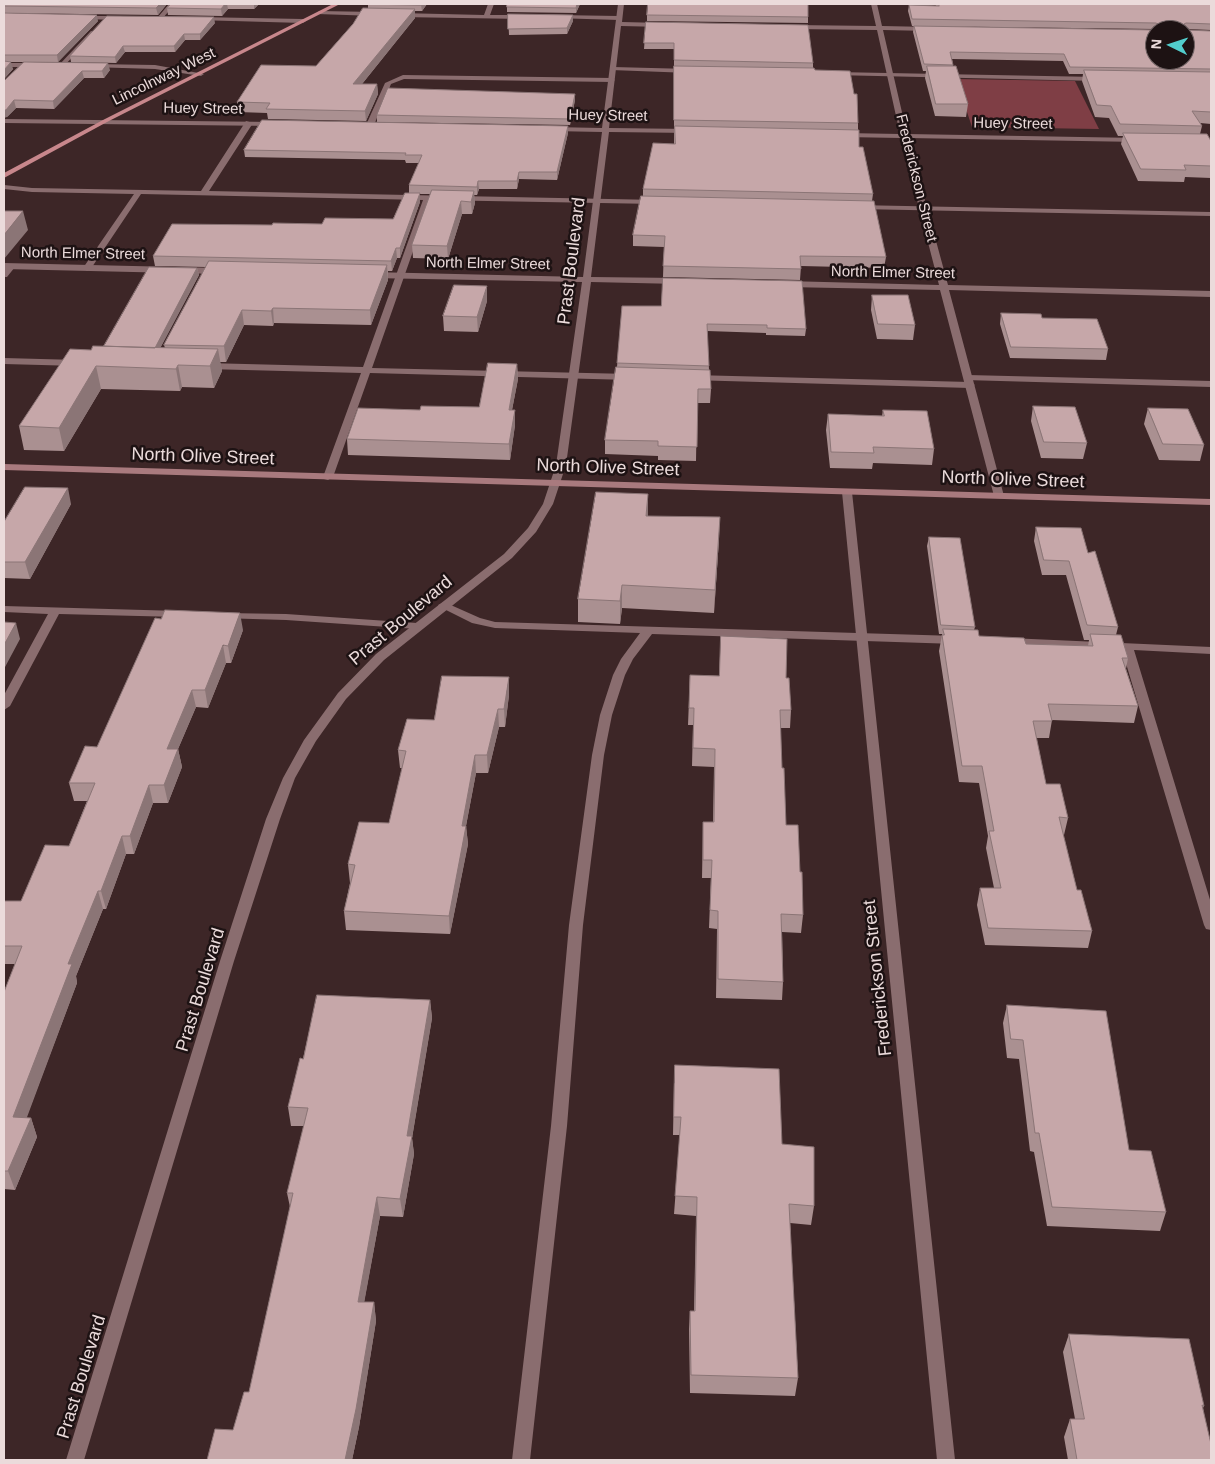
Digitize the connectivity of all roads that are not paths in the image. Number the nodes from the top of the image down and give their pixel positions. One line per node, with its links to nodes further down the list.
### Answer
1 (172, 4): 16 (street)
2 (337, 4): 6 (main road, Lincolnway West)
3 (491, 4): 9 (street)
4 (621, 4): 20 (street, Prast Boulevard)
5 (874, 4): 23 (street, Frederickson Street)
6 (319, 13): 7 (street); 19 (main road, Lincolnway West)
7 (382, 14)
8 (391, 14): 9 (street)
9 (486, 16): 11 (street)
10 (69, 17): 13 (street)
11 (535, 17)
12 (545, 17): 20 (street)
13 (106, 18): 14 (street); 29 (street)
14 (124, 18)
15 (151, 18): 16 (street)
16 (160, 18): 17 (street)
17 (169, 19)
18 (188, 19): 19 (street)
19 (303, 21): 34 (main road, Lincolnway West)
20 (618, 21): 21 (street); 35 (street, Prast Boulevard)
21 (667, 25)
22 (782, 27): 23 (street)
23 (880, 28): 24 (street); 37 (street, Frederickson Street)
24 (935, 29)
25 (4, 65): 26 (street)
26 (23, 66): 27 (street); 33 (street)
27 (42, 66)
28 (51, 66): 29 (street)
29 (60, 66): 30 (street)
30 (70, 66)
31 (80, 66): 34 (street)
32 (702, 71): 35 (street)
33 (16, 72)
34 (202, 74): 40 (main road, Lincolnway West)
35 (612, 74): 44 (street); 47 (street, Prast Boulevard)
36 (831, 74): 37 (street)
37 (891, 75): 38 (street); 50 (street, Frederickson Street)
38 (1106, 79)
39 (4, 120): 40 (street, Huey Street)
40 (105, 121): 41 (street, Huey Street); 52 (main road, Lincolnway West)
41 (249, 123): 42 (street, Huey Street); 55 (street)
42 (286, 124)
43 (360, 125): 44 (street)
44 (370, 125): 45 (street)
45 (380, 126)
46 (547, 129): 47 (street, Huey Street)
47 (606, 130): 48 (street, Huey Street); 57 (street, Prast Boulevard)
48 (695, 132)
49 (834, 134): 50 (street, Huey Street)
50 (904, 136): 51 (street, Huey Street); 60 (street, Frederickson Street)
51 (1152, 140)
52 (4, 176)
53 (4, 187): 54 (street)
54 (139, 192): 55 (street); 63 (street)
55 (203, 194): 56 (street)
56 (428, 198): 57 (street); 67 (street)
57 (597, 201): 58 (street); 68 (street, Prast Boulevard)
58 (666, 203)
59 (854, 207): 60 (street)
60 (923, 209): 61 (street); 71 (street, Frederickson Street)
61 (1211, 214)
62 (7, 266): 63 (street, North Elmer Street); 65 (street)
63 (87, 268): 64 (street, North Elmer Street)
64 (226, 271)
65 (4, 275)
66 (362, 275): 67 (street, North Elmer Street)
67 (401, 276): 68 (street, North Elmer Street); 76 (street)
68 (588, 279): 69 (street, North Elmer Street); 77 (street, Prast Boulevard)
69 (687, 282)
70 (776, 284): 71 (street, North Elmer Street)
71 (945, 288): 72 (street, North Elmer Street); 80 (street, Frederickson Street)
72 (1211, 294)
73 (4, 361): 74 (street)
74 (90, 363)
75 (198, 366): 76 (street)
76 (367, 370): 77 (street); 83 (street)
77 (575, 375): 78 (street); 84 (street, Prast Boulevard)
78 (644, 377)
79 (684, 378): 80 (street)
80 (969, 381): 81 (street); 86 (street, Frederickson Street)
81 (1211, 384)
82 (4, 467): 83 (street, North Olive Street)
83 (328, 476): 84 (street, North Olive Street)
84 (556, 483): 85 (street, North Olive Street); 88 (street, Prast Boulevard)
85 (847, 492): 86 (street, North Olive Street); 95 (street, Frederickson Street)
86 (999, 496): 87 (street, North Olive Street)
87 (1211, 502)
88 (444, 606): 93 (street, Prast Boulevard); 94 (street)
89 (4, 610): 90 (street)
90 (55, 611): 91 (street); 100 (street)
91 (190, 615)
92 (209, 615): 93 (street)
93 (417, 626): 102 (street, Prast Boulevard)
94 (649, 629): 95 (street); 103 (street)
95 (862, 636): 96 (street); 104 (street, Frederickson Street)
96 (970, 641)
97 (999, 642): 98 (street)
98 (1127, 648): 99 (street); 101 (street)
99 (1211, 650)
100 (4, 706)
101 (1211, 925)
102 (75, 1460)
103 (521, 1460)
104 (946, 1460)

